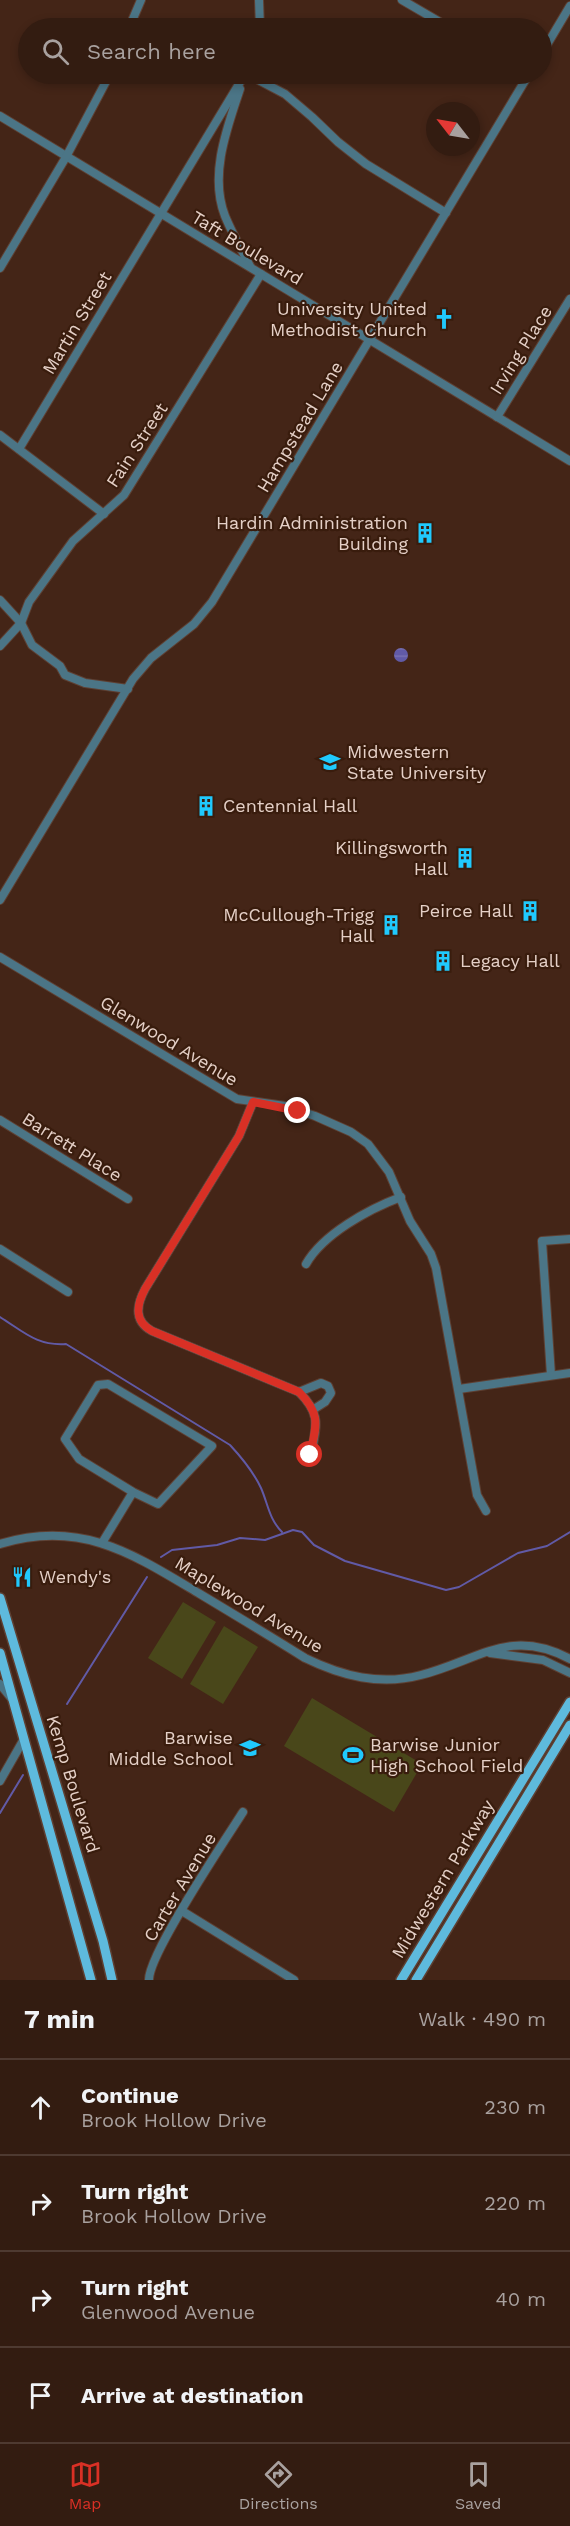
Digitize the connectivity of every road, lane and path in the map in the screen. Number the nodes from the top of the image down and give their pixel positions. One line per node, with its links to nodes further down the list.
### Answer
1 (141, 0): 5 (street)
2 (259, 0): 6 (street)
3 (402, 0): 7 (street)
4 (570, 6): 8 (street)
5 (133, 18)
6 (260, 18)
7 (433, 18)
8 (552, 36)
9 (105, 84): 15 (street)
10 (240, 84): 17 (street, Martin Street)
11 (242, 84): 19 (street)
12 (266, 84): 16 (street)
13 (521, 84): 16 (street, Hampstead Lane)
14 (0, 116): 15 (street, Taft Boulevard)
15 (66, 157): 17 (street, Taft Boulevard); 18 (street)
16 (446, 213): 22 (street, Hampstead Lane)
17 (161, 214): 19 (street, Taft Boulevard); 25 (street, Martin Street)
18 (0, 268)
19 (250, 268): 20 (street, Taft Boulevard)
20 (261, 274): 22 (street, Taft Boulevard); 27 (street, Fain Street)
21 (570, 299): 23 (street, Irving Place)
22 (369, 340): 23 (street, Taft Boulevard); 31 (street, Hampstead Lane)
23 (497, 417): 26 (street, Taft Boulevard)
24 (0, 435): 25 (street)
25 (19, 448): 27 (street)
26 (570, 461)
27 (104, 514): 29 (street, Fain Street)
28 (0, 600): 29 (street)
29 (21, 623): 30 (street, Fain Street); 31 (street)
30 (0, 646)
31 (128, 689): 32 (street, Hampstead Lane)
32 (0, 900)
33 (0, 957): 34 (street, Glenwood Avenue)
34 (253, 1102): 36 (street, Glenwood Avenue); 45 (street)
35 (0, 1120): 37 (street, Barrett Place)
36 (400, 1197): 40 (street); 44 (street, Glenwood Avenue)
37 (128, 1199)
38 (570, 1239): 43 (street)
39 (0, 1250): 41 (street)
40 (306, 1264)
41 (68, 1292)
42 (570, 1373): 43 (street)
43 (551, 1375): 44 (street)
44 (459, 1389): 49 (street, Glenwood Avenue)
45 (299, 1392): 46 (street); 46 (street)
46 (314, 1409): 47 (street)
47 (310, 1455)
48 (133, 1492): 48 (street); 50 (street)
49 (486, 1511)
50 (102, 1543): 51 (street, Maplewood Avenue); 53 (street, Maplewood Avenue)
51 (0, 1544)
52 (0, 1598): 54 (main road, Kemp Boulevard)
53 (486, 1653): 56 (street, Maplewood Avenue); 57 (street, Maplewood Avenue)
54 (18, 1657): 55 (main road); 67 (main road, Kemp Boulevard)
55 (1, 1659): 59 (main road, Kemp Boulevard)
56 (570, 1659)
57 (570, 1673)
58 (0, 1684): 59 (street)
59 (14, 1701): 62 (main road, Kemp Boulevard)
60 (570, 1702): 65 (main road, Midwestern Parkway)
61 (570, 1725): 66 (main road, Midwestern Parkway)
62 (24, 1739): 63 (street); 68 (main road, Kemp Boulevard)
63 (0, 1781)
64 (243, 1812): 69 (street, Carter Avenue)
65 (494, 1828): 66 (main road); 70 (main road, Midwestern Parkway)
66 (504, 1833): 75 (main road, Midwestern Parkway)
67 (89, 1893): 68 (main road); 72 (main road, Kemp Boulevard)
68 (69, 1899): 71 (main road, Kemp Boulevard)
69 (182, 1911): 73 (street, Carter Avenue); 74 (street)
70 (405, 1979)
71 (91, 1980)
72 (112, 1980)
73 (149, 1980)
74 (294, 1980)
75 (416, 1980)

